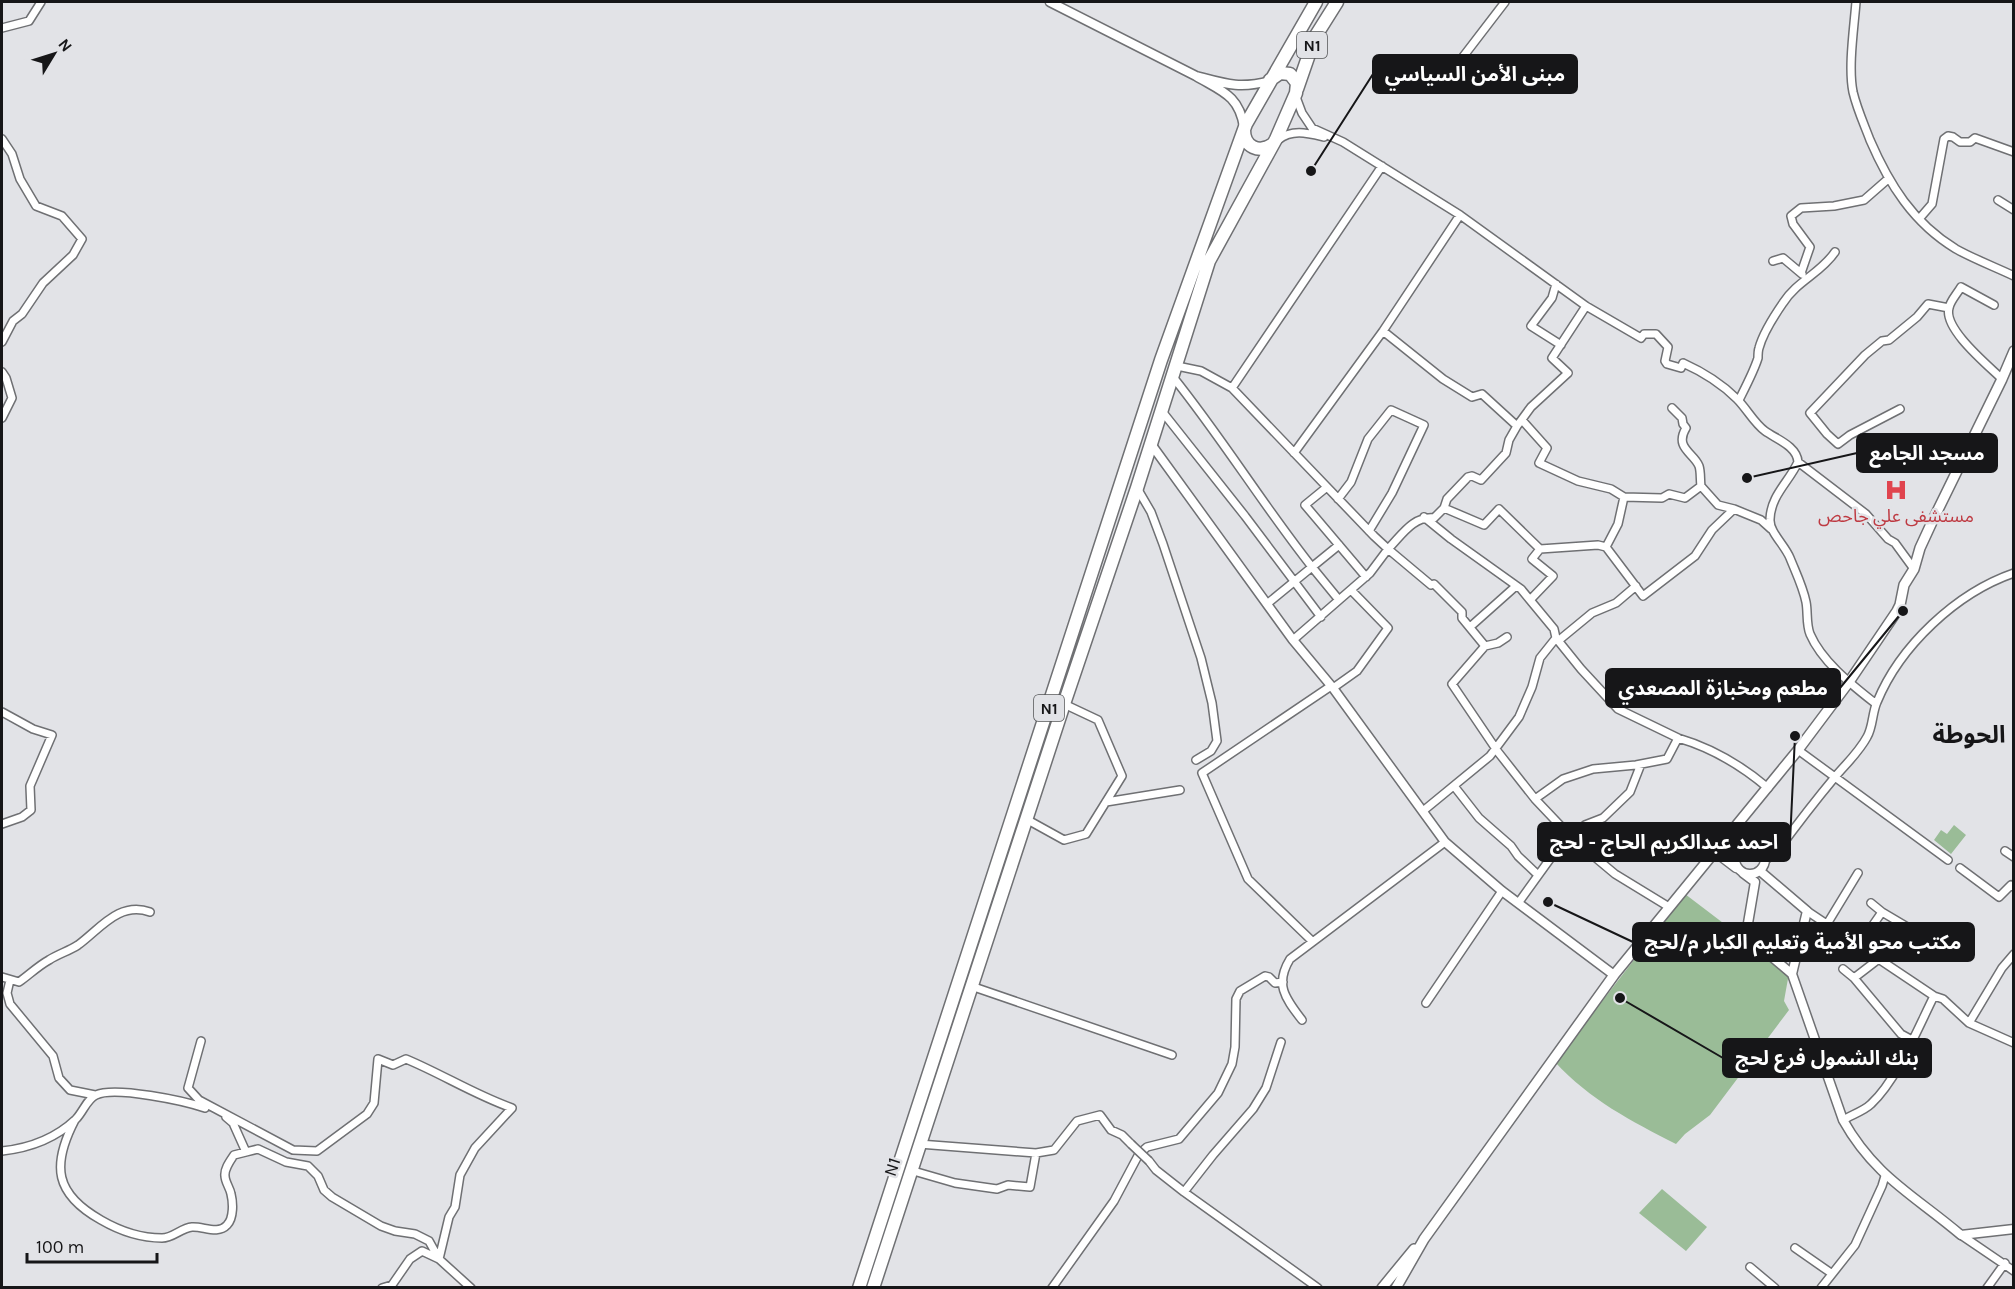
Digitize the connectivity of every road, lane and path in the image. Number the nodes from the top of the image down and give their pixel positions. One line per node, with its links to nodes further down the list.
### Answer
1 (40, 2): 7 (street)
2 (1050, 2): 9 (street)
3 (1316, 2): 10 (highway, N1)
4 (1337, 2): 11 (highway, N1 / N1)
5 (1505, 2): 8 (street)
6 (1856, 2): 18 (street)
7 (2, 28)
8 (1459, 62)
9 (1196, 76): 10 (street); 12 (street)
10 (1270, 81): 11 (highway); 12 (highway, N1)
11 (1296, 93): 14 (street); 15 (highway, N1)
12 (1244, 130): 15 (highway); 166 (highway, N1)
13 (2, 139): 32 (street)
14 (1343, 142): 15 (street); 17 (street)
15 (1273, 144): 36 (highway, N1 / N1)
16 (2013, 153): 22 (street)
17 (1382, 166): 21 (street); 38 (street)
18 (1888, 179): 22 (street); 25 (street)
19 (1998, 200): 20 (street)
20 (2013, 210)
21 (1460, 215): 27 (street); 31 (street)
22 (1919, 219): 26 (street)
23 (1835, 252): 25 (street)
24 (1773, 261): 25 (street)
25 (1804, 276): 39 (street)
26 (2013, 276)
27 (1556, 284): 29 (street); 33 (street)
28 (1994, 305): 30 (street)
29 (1586, 306): 33 (street); 39 (street)
30 (1949, 308): 37 (street); 42 (street)
31 (1383, 332): 44 (street); 46 (street)
32 (2, 342)
33 (1561, 345): 44 (street)
34 (2013, 351): 37 (main road)
35 (2, 372): 43 (street)
36 (1175, 372): 38 (street); 41 (highway, N1 / N1); 62 (street)
37 (2002, 379): 63 (main road)
38 (1232, 388): 46 (street)
39 (1738, 400): 47 (street)
40 (1672, 408): 48 (street)
41 (1161, 409): 45 (highway, N1 / N1); 66 (street)
42 (1900, 409)
43 (2, 417)
44 (1519, 423): 51 (street); 53 (street)
45 (1151, 444): 50 (highway, N1 / N1); 72 (street)
46 (1294, 453): 49 (street)
47 (1798, 462): 56 (street); 63 (street)
48 (1701, 486): 51 (street); 54 (street)
49 (1327, 487): 52 (street); 58 (street)
50 (1137, 488): 81 (highway, N1 / N1); 87 (street)
51 (1624, 497): 59 (street)
52 (1338, 499): 57 (street); 57 (street)
53 (1444, 508): 55 (street); 61 (street)
54 (1734, 509): 56 (street); 68 (street)
55 (1424, 517): 60 (street); 67 (street)
56 (1771, 529): 79 (street)
57 (1369, 531): 60 (street)
58 (1339, 545): 62 (street); 65 (street)
59 (1606, 547): 61 (street); 68 (street)
60 (1389, 549): 65 (street); 74 (street)
61 (1540, 549): 71 (street)
62 (1312, 567): 66 (street); 70 (street)
63 (1914, 569): 79 (main road)
64 (2013, 573): 82 (street)
65 (1366, 577): 69 (street)
66 (1294, 581): 72 (street); 73 (street)
67 (1516, 586): 71 (street); 74 (street)
68 (1636, 586): 76 (street)
69 (1351, 590): 70 (street); 80 (street)
70 (1339, 600): 73 (street)
71 (1530, 600): 76 (street)
72 (1267, 604): 77 (street)
73 (1320, 617): 77 (street)
74 (1470, 627): 78 (street)
75 (1508, 637): 78 (street)
76 (1557, 639): 84 (street); 85 (street)
77 (1293, 640): 80 (street)
78 (1485, 646): 85 (street)
79 (1849, 682): 82 (street); 86 (main road)
80 (1332, 687): 95 (street); 122 (street)
81 (1064, 704): 94 (street); 96 (highway, N1 / N1)
82 (1876, 704): 89 (street)
83 (2, 712): 97 (street)
84 (1678, 738): 88 (street); 91 (street)
85 (1496, 749): 90 (street); 93 (street)
86 (1798, 750): 89 (street); 91 (main road)
87 (1196, 760)
88 (1641, 764): 93 (street); 99 (street)
89 (1835, 777): 105 (street); 106 (street)
90 (1454, 786): 95 (street); 111 (street)
91 (1768, 788): 98 (main road)
92 (1180, 790): 94 (street)
93 (1535, 800): 99 (street)
94 (1106, 802): 96 (street)
95 (1423, 811): 100 (street)
96 (1026, 819): 134 (highway, N1 / N1)
97 (2, 824)
98 (1734, 830): 101 (street); 103 (main road)
99 (1571, 837): 111 (street); 116 (street)
100 (1445, 842): 113 (street); 122 (street)
101 (1756, 845): 105 (street); 109 (street)
102 (2005, 851): 104 (street)
103 (1716, 852): 109 (street); 116 (main road)
104 (2013, 857)
105 (1765, 860): 108 (street)
106 (1948, 860)
107 (1960, 868): 112 (street)
108 (1760, 871): 109 (street); 117 (street)
109 (1741, 872): 128 (street)
110 (1858, 873): 121 (street)
111 (1538, 875): 114 (street)
112 (2013, 887)
113 (1502, 891): 114 (street); 136 (street)
114 (1519, 902): 129 (street)
115 (1871, 903): 119 (street)
116 (1669, 907): 129 (main road)
117 (1807, 911): 121 (street); 128 (street)
118 (150, 912): 132 (street)
119 (1882, 912): 120 (street); 124 (street)
120 (1898, 921): 123 (street); 126 (street)
121 (1827, 924): 124 (street)
122 (1312, 941): 133 (street)
123 (1931, 941)
124 (1859, 945): 126 (street)
125 (2013, 954): 138 (street)
126 (1877, 956): 131 (street); 135 (street)
127 (1843, 969): 131 (street)
128 (1792, 974): 147 (street)
129 (1614, 975): 157 (main road)
130 (2, 977): 132 (street)
131 (1854, 978): 139 (street)
132 (10, 980): 144 (street)
133 (1283, 982): 137 (street); 168 (street)
134 (971, 986): 143 (street); 148 (highway, N1 / N1)
135 (1934, 996): 138 (street); 139 (street)
136 (1425, 1003)
137 (1302, 1020)
138 (1969, 1023): 142 (street)
139 (1912, 1040): 147 (street)
140 (201, 1041): 145 (street)
141 (1281, 1042): 154 (street)
142 (2013, 1043)
143 (1172, 1055)
144 (95, 1095): 145 (street); 146 (street)
145 (222, 1113): 150 (street); 159 (street)
146 (76, 1118): 149 (street); 150 (street)
147 (1843, 1120): 153 (street)
148 (919, 1144): 151 (street); 152 (highway, N1 / N1)
149 (2, 1151)
150 (246, 1152): 159 (street)
151 (1036, 1153): 152 (street); 154 (street, bridge)
152 (910, 1170): 167 (highway, N1 / N1)
153 (1885, 1176): 156 (street); 163 (street)
154 (1184, 1192): 169 (street)
155 (2013, 1229): 156 (street)
156 (1961, 1235): 160 (street)
157 (1424, 1239): 170 (main road); 171 (main road)
158 (1795, 1248): 163 (street)
159 (439, 1259): 164 (street); 165 (street)
160 (2005, 1263): 162 (street); 174 (street)
161 (1750, 1267): 172 (street)
162 (2013, 1271)
163 (1831, 1273): 173 (street)
164 (382, 1287)
165 (471, 1287)
166 (859, 1287)
167 (873, 1287)
168 (1052, 1287)
169 (1317, 1287)
170 (1382, 1287)
171 (1396, 1287)
172 (1775, 1287)
173 (1821, 1287)
174 (1987, 1287)

